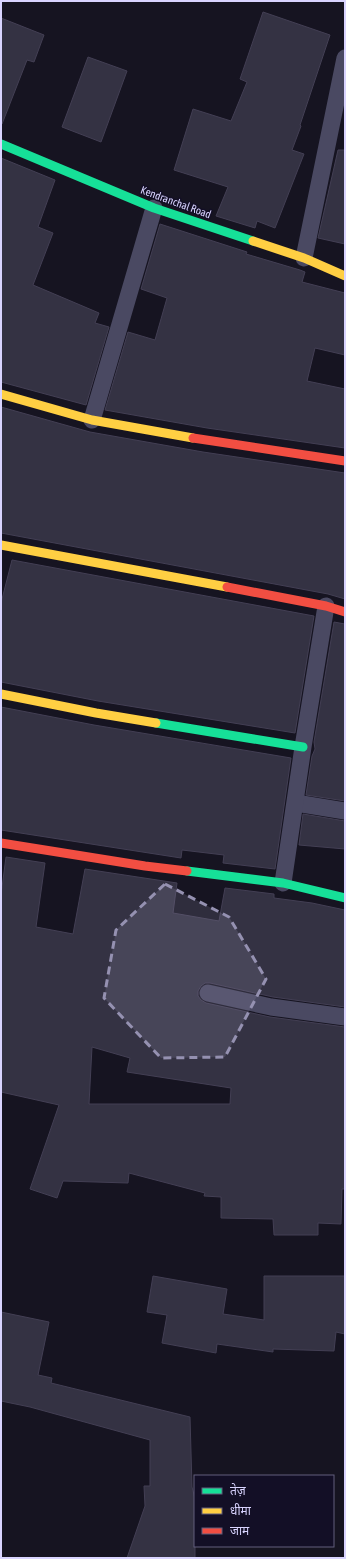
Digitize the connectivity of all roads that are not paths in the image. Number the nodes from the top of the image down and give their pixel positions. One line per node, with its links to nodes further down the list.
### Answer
1 (345, 58): 2 (street)
2 (340, 104): 5 (street)
3 (1, 144): 4 (street, Kendranchal Road)
4 (154, 208): 5 (street, Kendranchal Road); 8 (street)
5 (304, 258): 6 (street, Kendranchal Road)
6 (345, 276)
7 (1, 394): 8 (street)
8 (92, 420): 9 (street)
9 (345, 461)
10 (1, 545): 11 (street)
11 (326, 606): 12 (street); 14 (street)
12 (345, 612)
13 (1, 694): 14 (street)
14 (303, 747): 15 (street)
15 (296, 803): 16 (street); 18 (street)
16 (345, 811)
17 (1, 843): 18 (street)
18 (283, 883): 19 (street)
19 (345, 898)
20 (208, 993): 21 (street)
21 (345, 1017)

